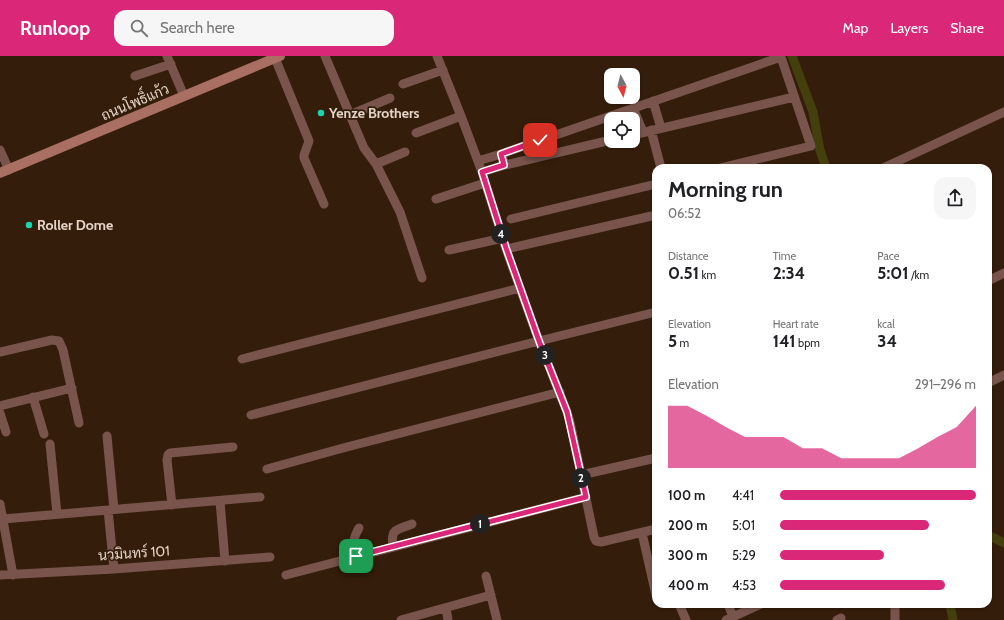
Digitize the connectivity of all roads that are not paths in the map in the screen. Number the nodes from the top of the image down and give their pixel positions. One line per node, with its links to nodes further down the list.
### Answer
1 (325, 56): 14 (street)
2 (437, 56): 5 (street)
3 (277, 57): 8 (street, ถนนโพธิ์แก้ว); 37 (street)
4 (169, 60): 6 (street); 8 (street)
5 (443, 70): 7 (street); 15 (street)
6 (135, 76)
7 (403, 84)
8 (184, 96): 32 (street, ถนนโพธิ์แก้ว)
9 (794, 97): 11 (street); 16 (street); 29 (street)
10 (390, 98): 14 (street)
11 (653, 101): 12 (street); 16 (street)
12 (633, 108): 17 (street); 20 (street)
13 (1004, 112): 30 (street)
14 (350, 114): 27 (street)
15 (461, 116): 18 (street); 26 (street)
16 (661, 128): 17 (street)
17 (647, 131): 19 (street); 28 (street)
18 (416, 133)
19 (640, 133)
20 (540, 140): 24 (street); 25 (street)
21 (604, 142): 25 (street)
22 (0, 150): 32 (street)
23 (405, 152): 27 (street)
24 (501, 154): 26 (street); 31 (street)
25 (545, 155): 31 (street)
26 (478, 161): 33 (street)
27 (376, 164): 44 (street)
28 (659, 164)
29 (737, 164)
30 (892, 164)
31 (504, 165): 33 (street)
32 (4, 172)
33 (482, 172): 34 (street)
34 (485, 182): 36 (street); 40 (street)
35 (652, 185): 39 (street)
36 (436, 199)
37 (324, 204)
38 (652, 216): 41 (street)
39 (511, 219)
40 (502, 238): 41 (street); 42 (street)
41 (506, 248): 46 (street)
42 (449, 250)
43 (1004, 273): 45 (street)
44 (422, 278)
45 (992, 279)
46 (520, 288): 48 (street); 50 (street)
47 (652, 313): 48 (street)
48 (539, 341): 54 (street); 58 (street)
49 (0, 352): 53 (street)
50 (242, 359)
51 (1004, 375): 52 (street)
52 (992, 381)
53 (72, 388): 55 (street); 59 (street)
54 (560, 392): 66 (street); 67 (street)
55 (33, 398): 56 (street); 61 (street)
56 (0, 406)
57 (0, 414): 60 (street)
58 (251, 415)
59 (79, 423)
60 (6, 432)
61 (44, 434)
62 (107, 436): 73 (street)
63 (50, 444): 74 (street)
64 (233, 447): 72 (street)
65 (652, 459): 67 (street)
66 (267, 468)
67 (581, 475): 69 (street)
68 (260, 497): 70 (street)
69 (586, 497): 79 (street); 80 (street)
70 (220, 501): 72 (street); 84 (street)
71 (0, 504): 75 (street)
72 (172, 505): 73 (street)
73 (111, 510): 74 (street); 85 (street)
74 (57, 514): 75 (street)
75 (3, 519): 87 (street)
76 (412, 524): 80 (street)
77 (359, 528): 81 (street)
78 (652, 530): 79 (street)
79 (642, 533): 83 (street)
80 (393, 547): 81 (street)
81 (356, 556): 88 (street)
82 (270, 557): 84 (street, นวมินทร์ 101)
83 (652, 559)
84 (226, 560): 85 (street, นวมินทร์ 101)
85 (114, 569): 87 (street, นวมินทร์ 101)
86 (0, 575): 87 (street, นวมินทร์ 101)
87 (13, 575)
88 (286, 575)
89 (486, 576): 90 (street)
90 (491, 595): 91 (street); 99 (street)
91 (446, 608): 97 (street); 98 (street)
92 (681, 608): 100 (street)
93 (729, 608): 96 (street)
94 (752, 608): 96 (street)
95 (895, 608): 101 (street)
96 (730, 618)
97 (402, 620)
98 (448, 620)
99 (497, 620)
100 (686, 620)
101 (895, 620)

